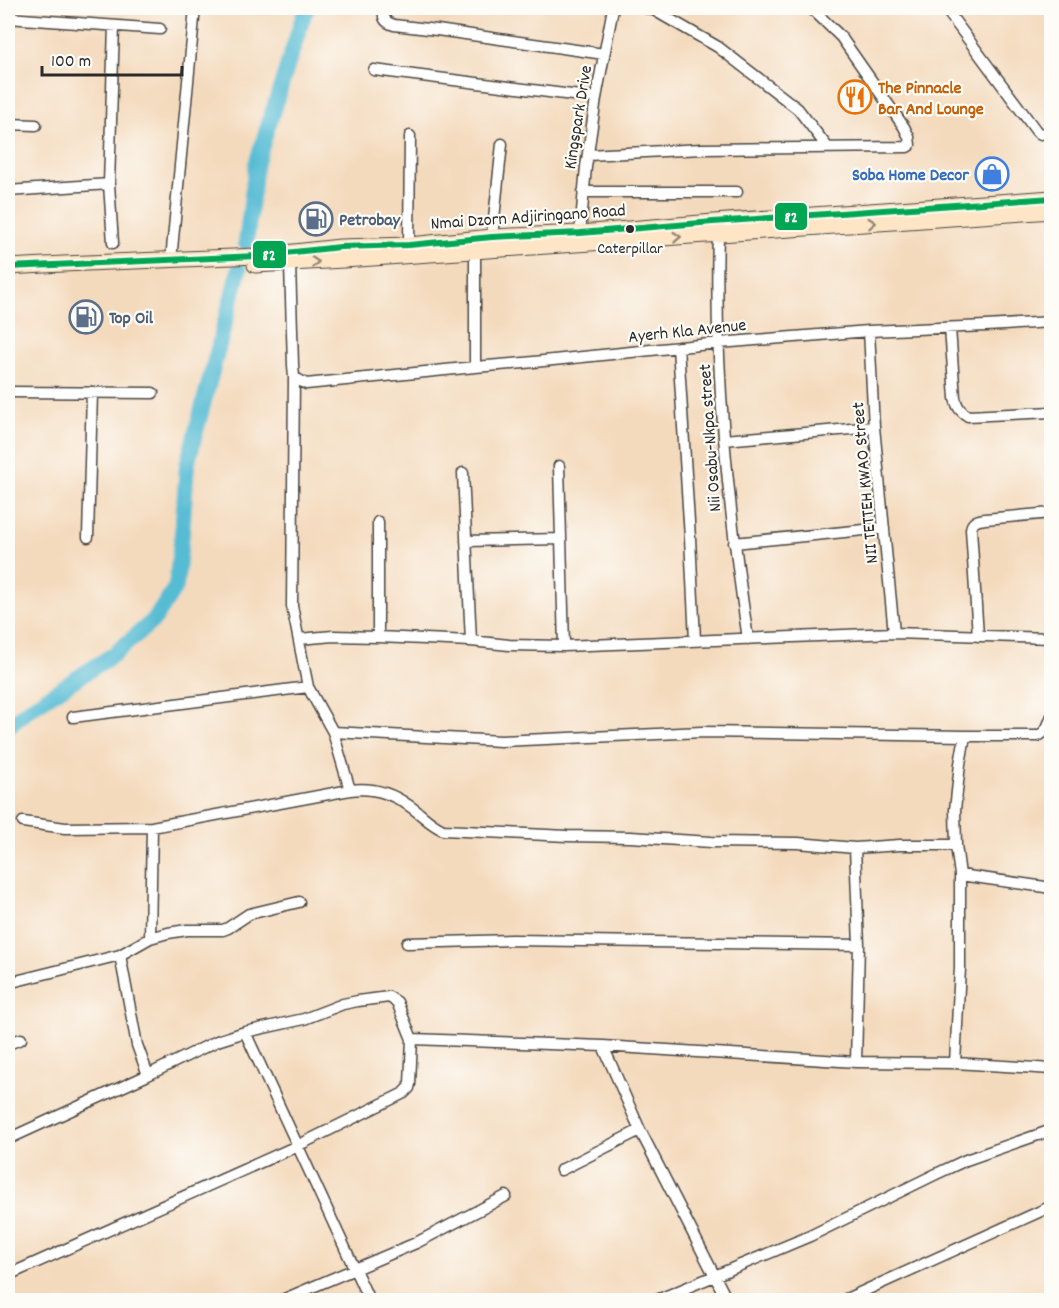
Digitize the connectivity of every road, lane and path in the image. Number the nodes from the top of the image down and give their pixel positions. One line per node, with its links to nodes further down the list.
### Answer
1 (195, 8): 33 (street)
2 (385, 8): 10 (street)
3 (614, 8): 10 (street, Kingspark Drive)
4 (646, 8): 18 (street)
5 (811, 8): 18 (street)
6 (945, 8): 15 (street)
7 (8, 18): 8 (street)
8 (114, 26): 9 (street); 20 (street)
9 (160, 29)
10 (604, 54): 12 (street, Kingspark Drive)
11 (374, 70): 12 (street)
12 (596, 98): 19 (street, Kingspark Drive)
13 (8, 124): 14 (street)
14 (36, 125)
15 (1052, 131)
16 (410, 136): 31 (street)
17 (502, 144): 29 (street)
18 (828, 148): 19 (street)
19 (588, 155): 22 (street, Kingspark Drive)
20 (109, 184): 21 (street); 30 (street)
21 (8, 191)
22 (583, 192): 23 (street); 27 (street, Kingspark Drive)
23 (737, 192)
24 (1052, 198): 25 (main road, Nmai Dzorn Adjiringano Road)
25 (982, 209): 26 (main road, Nmai Dzorn Adjiringano Road); 27 (main road, Nmai Dzorn Adjiringano Road); 28 (main road, Nmai Dzorn Adjiringano Road, one-way to 25)
26 (1052, 211)
27 (580, 233): 29 (main road, Nmai Dzorn Adjiringano Road)
28 (718, 234): 32 (main road, Nmai Dzorn Adjiringano Road, one-way to 28); 40 (street, Nii Osabu-Nkpa street)
29 (492, 237): 31 (main road, Nmai Dzorn Adjiringano Road)
30 (113, 243)
31 (409, 245): 33 (main road, Nmai Dzorn Adjiringano Road)
32 (475, 250): 34 (main road, Nmai Dzorn Adjiringano Road, one-way to 32); 42 (street)
33 (171, 260): 35 (main road, Nmai Dzorn Adjiringano Road)
34 (290, 264): 36 (main road, Nmai Dzorn Adjiringano Road); 43 (street)
35 (8, 267)
36 (8, 276)
37 (1052, 322): 38 (street, Ayerh Kla Avenue)
38 (950, 328): 39 (street, Ayerh Kla Avenue); 47 (street)
39 (869, 331): 40 (street, Ayerh Kla Avenue); 48 (street, NII TETTEH KWAO Street)
40 (719, 343): 41 (street, Ayerh Kla Avenue); 49 (street, Nii Osabu-Nkpa street)
41 (678, 347): 42 (street, Ayerh Kla Avenue); 65 (street)
42 (475, 367): 43 (street, Ayerh Kla Avenue)
43 (294, 377): 63 (street)
44 (8, 392): 45 (street)
45 (92, 392): 46 (street); 55 (street)
46 (153, 393)
47 (1052, 412)
48 (874, 427): 49 (street); 54 (street, NII TETTEH KWAO Street)
49 (724, 440): 58 (street, Nii Osabu-Nkpa street)
50 (559, 466): 56 (street)
51 (463, 473): 57 (street)
52 (1052, 513): 60 (street)
53 (378, 522): 61 (street)
54 (884, 528): 58 (street); 59 (street, NII TETTEH KWAO Street)
55 (88, 537)
56 (561, 539): 57 (street); 67 (street)
57 (466, 541): 66 (street)
58 (734, 543): 64 (street, Nii Osabu-Nkpa street)
59 (894, 633): 60 (street); 64 (street)
60 (978, 636): 62 (street)
61 (378, 637): 63 (street); 66 (street)
62 (1052, 638)
63 (299, 639): 68 (street)
64 (748, 639): 65 (street)
65 (694, 640): 67 (street)
66 (471, 641): 67 (street)
67 (564, 646)
68 (308, 687): 70 (street); 71 (street)
69 (1052, 716): 72 (street)
70 (73, 717)
71 (333, 732): 72 (street); 73 (street)
72 (965, 736): 76 (street)
73 (350, 790): 75 (street); 77 (street)
74 (23, 822): 75 (street)
75 (152, 827): 81 (street)
76 (956, 845): 77 (street); 78 (street)
77 (855, 848): 83 (street)
78 (960, 874): 79 (street); 92 (street)
79 (1052, 888)
80 (299, 902): 81 (street)
81 (150, 938): 84 (street)
82 (407, 943): 83 (street)
83 (859, 945): 91 (street)
84 (120, 955): 85 (street); 94 (street)
85 (8, 983)
86 (245, 1032): 88 (street); 94 (street); 98 (street)
87 (21, 1039): 89 (street)
88 (412, 1039): 90 (street); 98 (street)
89 (8, 1044)
90 (603, 1046): 91 (street); 95 (street)
91 (856, 1062): 92 (street)
92 (955, 1064): 93 (street)
93 (1052, 1069)
94 (148, 1075): 97 (street)
95 (640, 1130): 99 (street); 104 (street)
96 (1052, 1130): 104 (street)
97 (8, 1139)
98 (297, 1146): 102 (street); 103 (street)
99 (561, 1170)
100 (506, 1196): 102 (street)
101 (1052, 1206): 109 (street)
102 (355, 1270): 105 (street); 106 (street)
103 (8, 1275)
104 (714, 1276): 107 (street); 108 (street)
105 (282, 1300)
106 (369, 1300)
107 (657, 1300)
108 (727, 1300)
109 (844, 1300)

